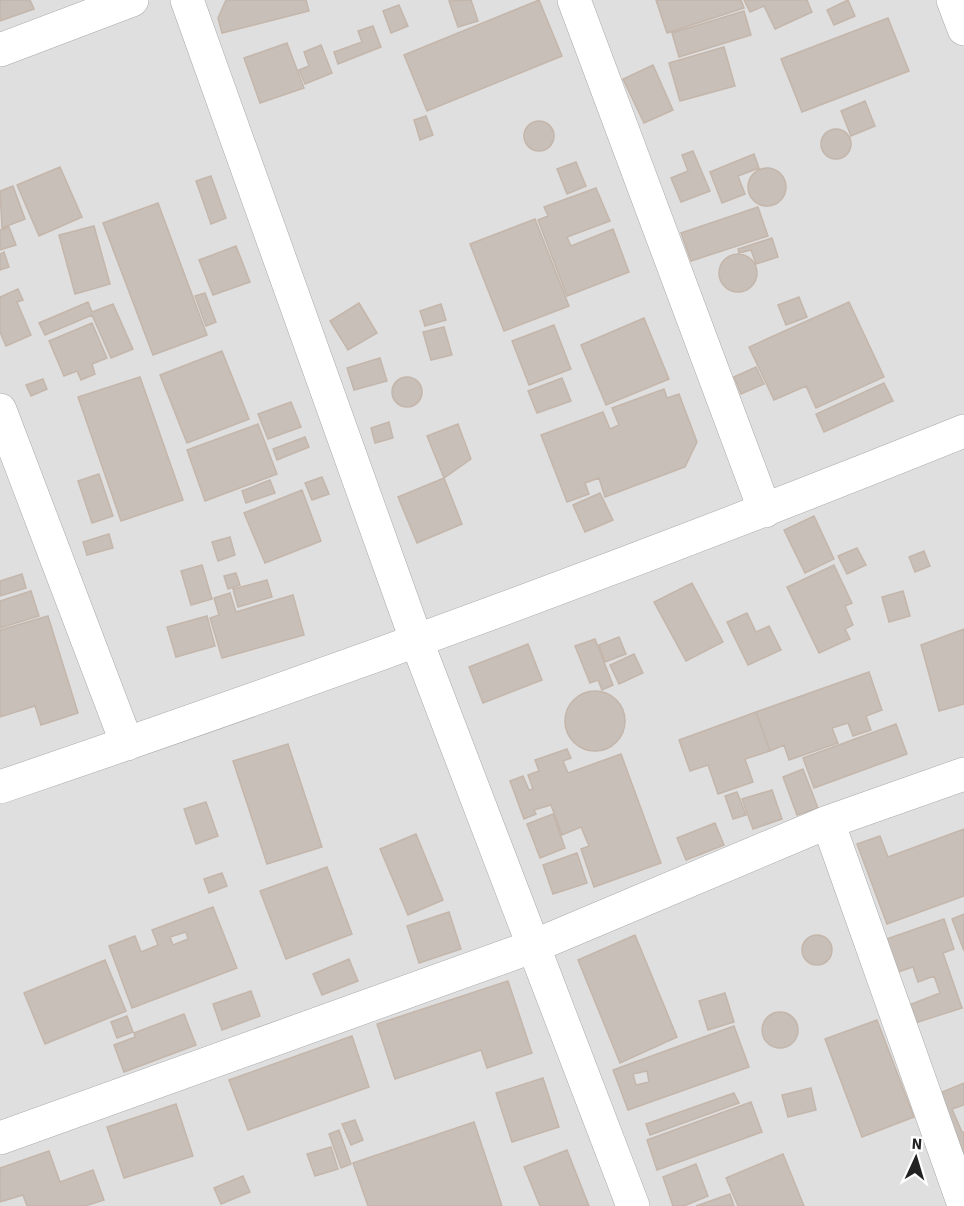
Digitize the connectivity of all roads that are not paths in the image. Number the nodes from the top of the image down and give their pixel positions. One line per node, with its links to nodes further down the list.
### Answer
1 (132, 0): 6 (street)
2 (187, 0): 10 (street)
3 (574, 0): 9 (street)
4 (953, 0): 5 (street)
5 (964, 29)
6 (0, 50)
7 (0, 410): 11 (street)
8 (964, 431): 9 (street)
9 (765, 511): 10 (street)
10 (417, 642): 11 (street); 15 (street)
11 (127, 744): 13 (street)
12 (964, 774): 14 (street)
13 (0, 787)
14 (828, 822): 15 (street); 17 (street)
15 (534, 946): 16 (street); 18 (street)
16 (0, 1138)
17 (964, 1205)
18 (633, 1206)

